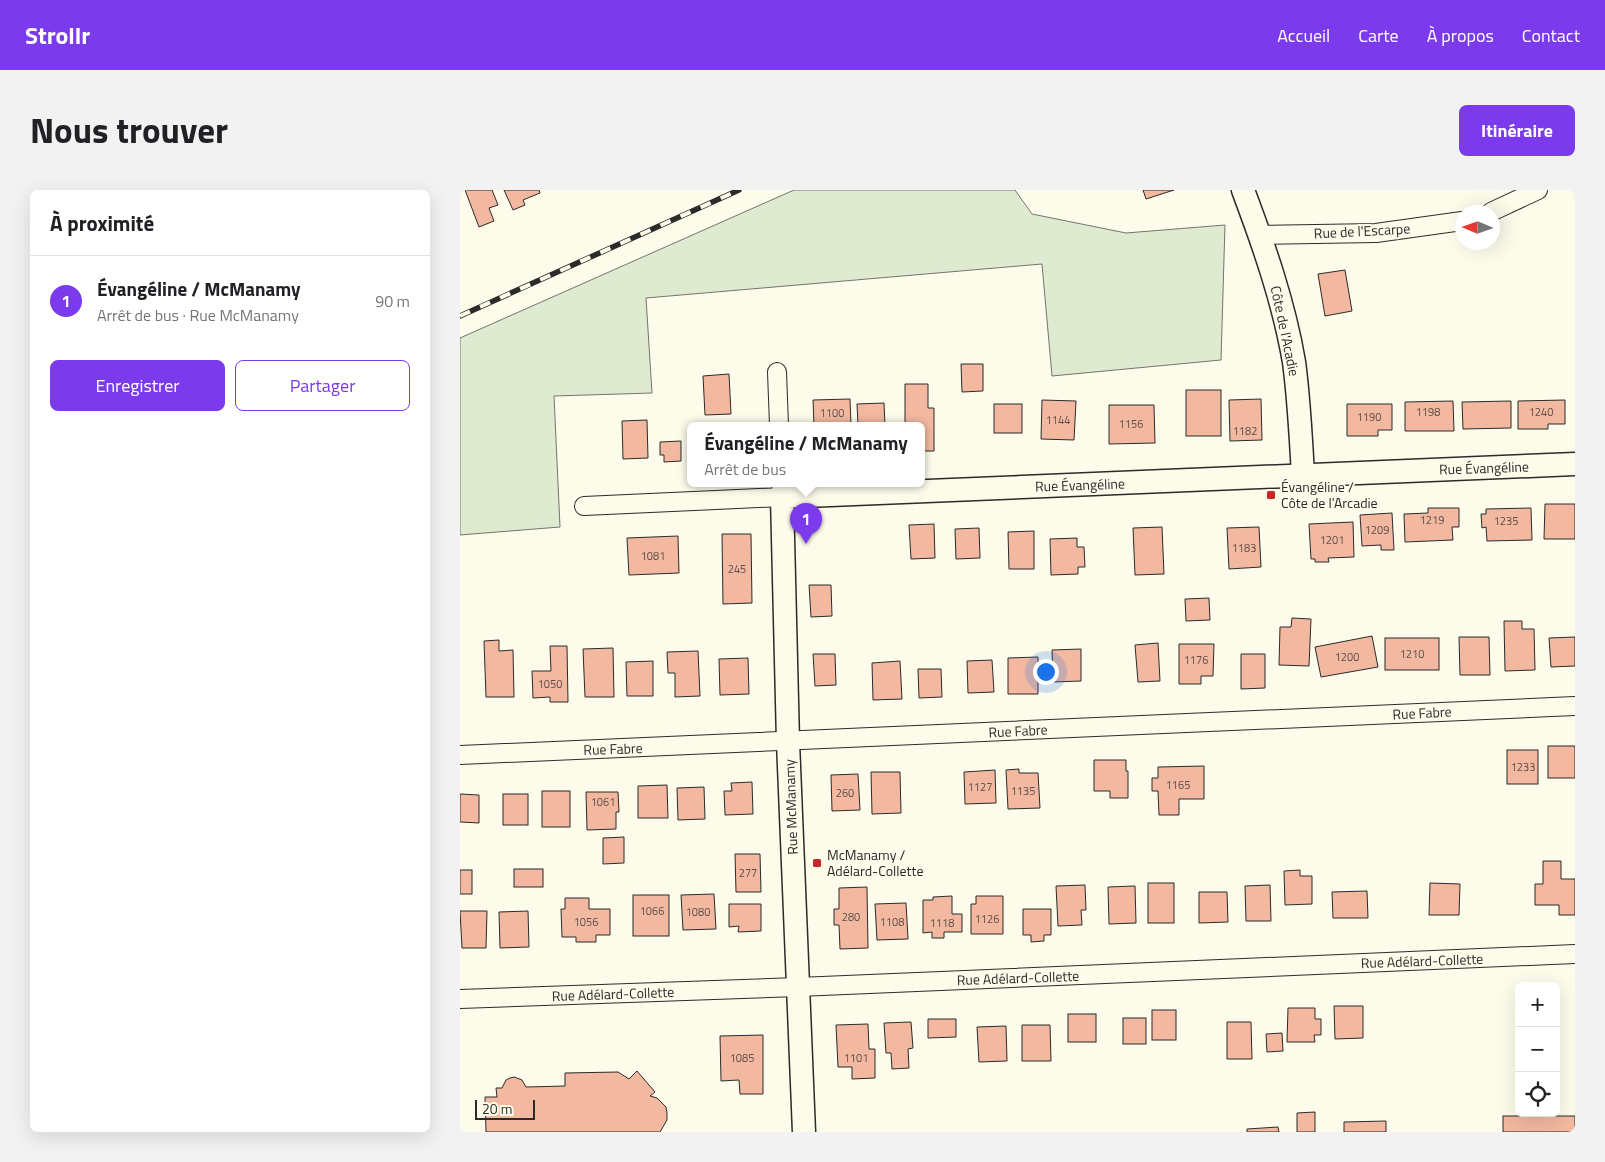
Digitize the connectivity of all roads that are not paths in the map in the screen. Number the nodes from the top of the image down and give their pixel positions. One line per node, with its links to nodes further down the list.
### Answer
1 (1243, 190): 5 (street, Côte de l'Acadie)
2 (1538, 190): 3 (street)
3 (1500, 208)
4 (1455, 222): 5 (street, Rue de l'Escarpe)
5 (1260, 235): 9 (street, Côte de l'Acadie)
6 (778, 372): 7 (street)
7 (779, 422)
8 (1575, 464): 9 (street, Rue Évangéline)
9 (1303, 476): 10 (street, Rue Évangéline)
10 (925, 486)
11 (894, 487): 12 (street, Rue Évangéline)
12 (782, 490): 13 (street, Rue Évangéline); 15 (street, Rue McManamy)
13 (584, 506)
14 (1575, 706): 15 (street, Rue Fabre)
15 (788, 742): 16 (street, Rue Fabre); 18 (street, Rue McManamy)
16 (460, 755)
17 (1575, 954): 18 (street, Rue Adélard-Collette)
18 (798, 987): 19 (street, Rue Adélard-Collette); 20 (street, Rue McManamy)
19 (460, 999)
20 (804, 1132)

